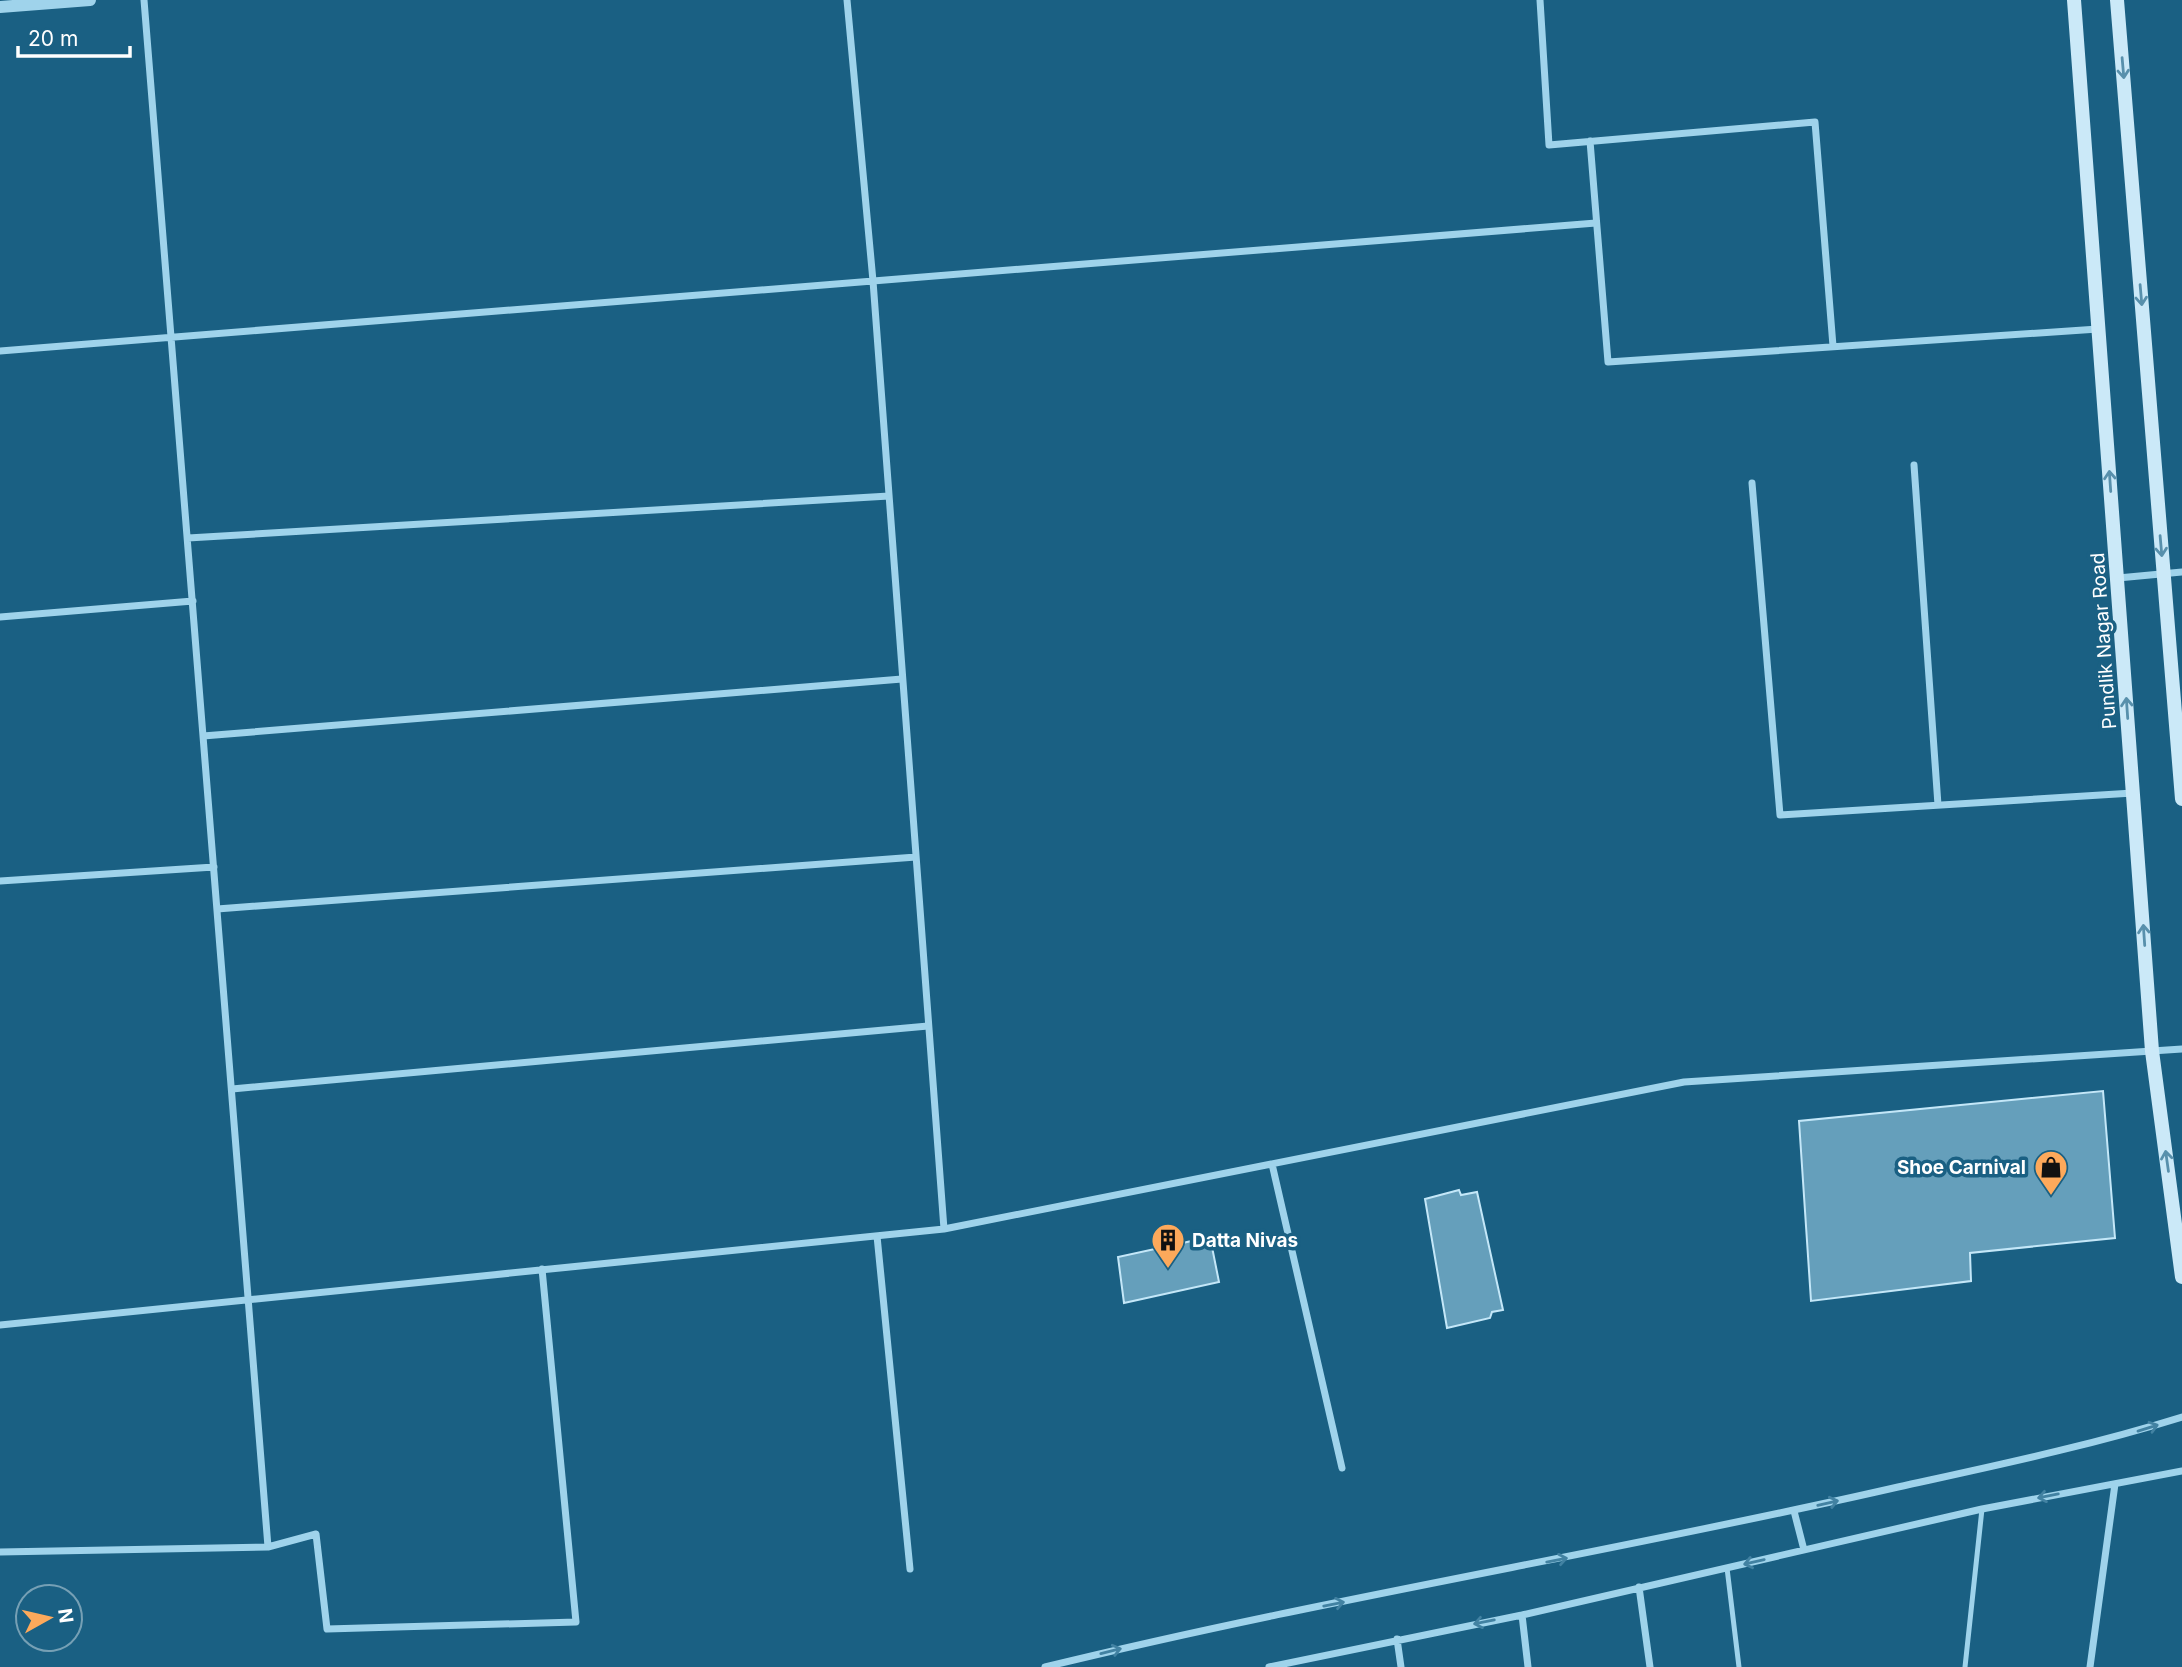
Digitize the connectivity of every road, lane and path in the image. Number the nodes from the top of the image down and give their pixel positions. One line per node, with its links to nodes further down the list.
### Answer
1 (90, 0): 7 (street)
2 (144, 0): 12 (street)
3 (847, 0): 10 (street)
4 (1540, 0): 8 (street)
5 (2074, 0): 11 (main road, Pundlik Nagar Road)
6 (2117, 0): 20 (main road, one-way to 20)
7 (0, 7)
8 (1590, 141): 9 (street); 13 (street)
9 (1596, 223): 10 (street); 13 (street)
10 (873, 281): 12 (street); 17 (street)
11 (2098, 328): 13 (street); 21 (main road, Pundlik Nagar Road, one-way to 11)
12 (171, 337): 14 (street); 18 (street)
13 (1833, 346)
14 (0, 351)
15 (1914, 465): 28 (street)
16 (1752, 483): 28 (street)
17 (889, 496): 18 (street); 24 (street)
18 (187, 538): 22 (street)
19 (2182, 572): 20 (street)
20 (2164, 573): 21 (street); 27 (main road)
21 (2118, 578): 26 (main road, Pundlik Nagar Road, one-way to 21)
22 (193, 601): 23 (street); 25 (street)
23 (0, 617)
24 (902, 679): 25 (street); 29 (street)
25 (203, 736): 30 (street)
26 (2134, 793): 28 (street); 35 (main road, Pundlik Nagar Road, one-way to 26)
27 (2182, 799)
28 (1938, 805)
29 (916, 857): 32 (street); 33 (street)
30 (214, 867): 31 (street); 32 (street)
31 (0, 881)
32 (217, 909): 36 (street)
33 (928, 1026): 36 (street); 38 (street)
34 (2182, 1049): 35 (street)
35 (2152, 1051): 37 (street); 41 (main road, Pundlik Nagar Road, one-way to 35)
36 (232, 1089): 42 (street)
37 (1272, 1164): 38 (street); 45 (street)
38 (944, 1229): 39 (street)
39 (877, 1236): 40 (street); 54 (street)
40 (542, 1269): 42 (street); 50 (street)
41 (2182, 1277)
42 (248, 1298): 43 (street); 50 (street)
43 (0, 1325)
44 (2182, 1417): 49 (street, one-way to 44)
45 (1342, 1468)
46 (2182, 1471): 47 (street)
47 (2115, 1484): 48 (street, one-way to 48); 65 (street)
48 (1982, 1508): 51 (street); 64 (lane)
49 (1794, 1511): 51 (street); 58 (street, one-way to 49)
50 (268, 1547): 52 (street)
51 (1804, 1550): 53 (street, one-way to 53)
52 (0, 1552)
53 (1727, 1568): 55 (street); 63 (lane)
54 (910, 1569)
55 (1639, 1587): 56 (street); 62 (street)
56 (1522, 1615): 57 (street, one-way to 57); 61 (street)
57 (1397, 1639): 59 (street); 60 (street)
58 (1045, 1667)
59 (1269, 1667)
60 (1401, 1667)
61 (1528, 1667)
62 (1650, 1667)
63 (1739, 1667)
64 (1965, 1667)
65 (2090, 1667)

